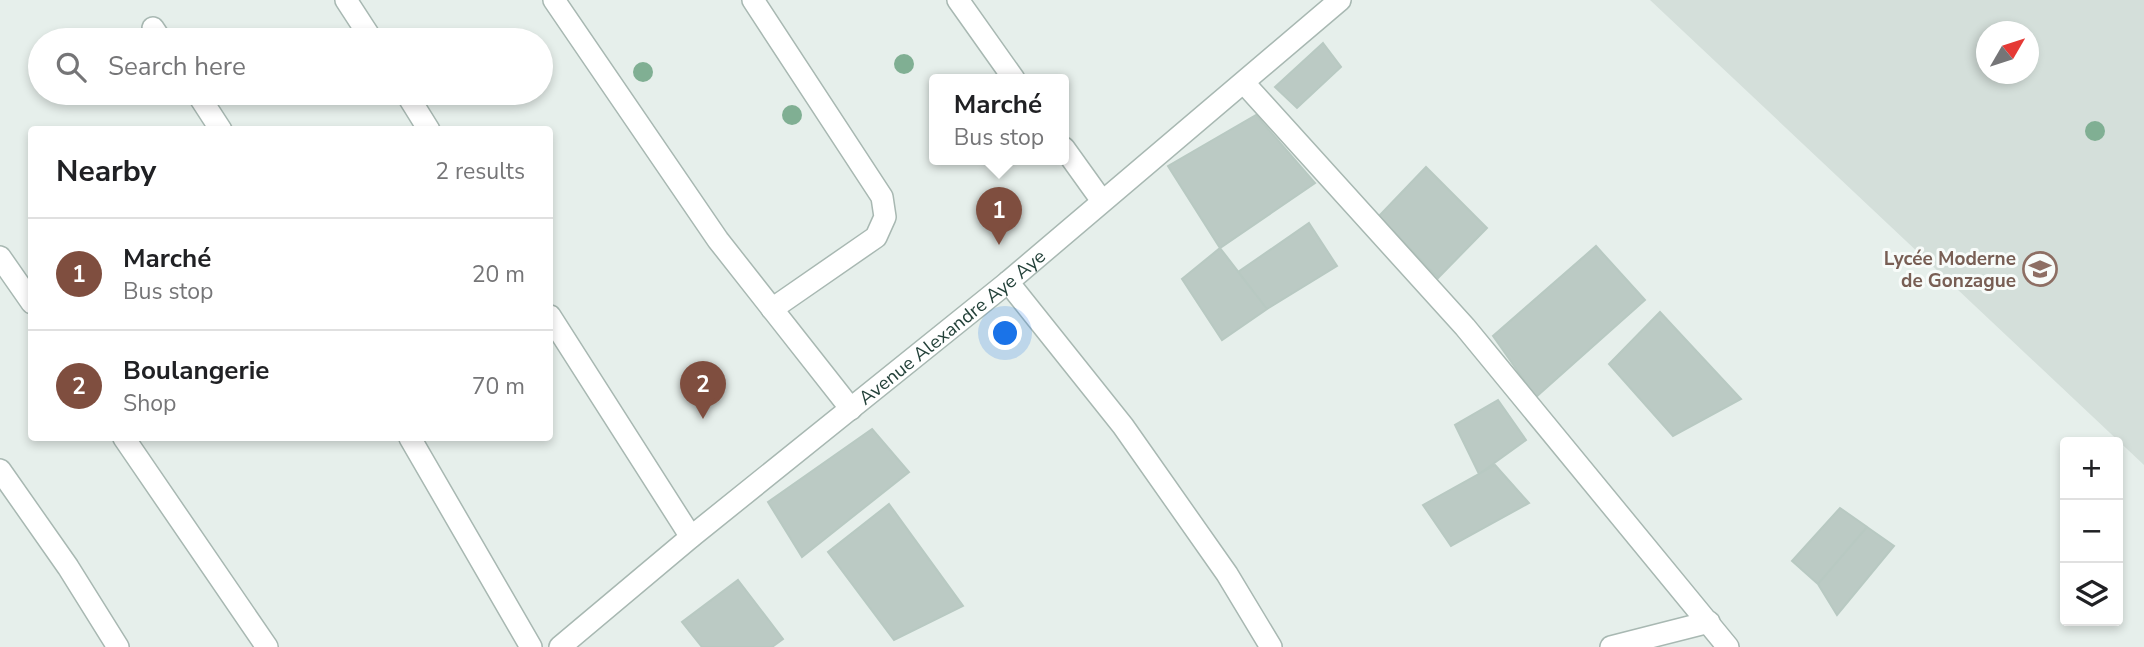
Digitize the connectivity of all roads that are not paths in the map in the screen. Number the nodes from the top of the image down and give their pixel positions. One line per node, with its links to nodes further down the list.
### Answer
1 (346, 0): 6 (street)
2 (554, 0): 18 (street)
3 (753, 0): 18 (street)
4 (958, 0): 7 (street)
5 (1340, 0): 8 (street, Avenue Alexandre Aye Aye)
6 (364, 28)
7 (1010, 74)
8 (1244, 83): 14 (street, Avenue Alexandre Aye Aye); 25 (street)
9 (205, 105): 11 (street)
10 (413, 105): 12 (street)
11 (218, 126)
12 (427, 126)
13 (1069, 155): 14 (street)
14 (1102, 201): 16 (street, Avenue Alexandre Aye Aye)
15 (0, 257): 17 (street)
16 (1008, 282): 20 (street, Avenue Alexandre Aye Aye); 30 (street)
17 (28, 297)
18 (772, 309): 20 (street)
19 (553, 321): 24 (street)
20 (851, 409): 24 (street, Avenue Alexandre Aye Aye)
21 (126, 441): 27 (street)
22 (412, 441): 28 (street)
23 (0, 470): 26 (street)
24 (691, 537): 29 (street, Avenue Alexandre Aye Aye)
25 (1709, 622): 31 (street); 32 (street)
26 (118, 647)
27 (267, 647)
28 (531, 647)
29 (560, 647)
30 (1271, 647)
31 (1611, 647)
32 (1728, 647)

